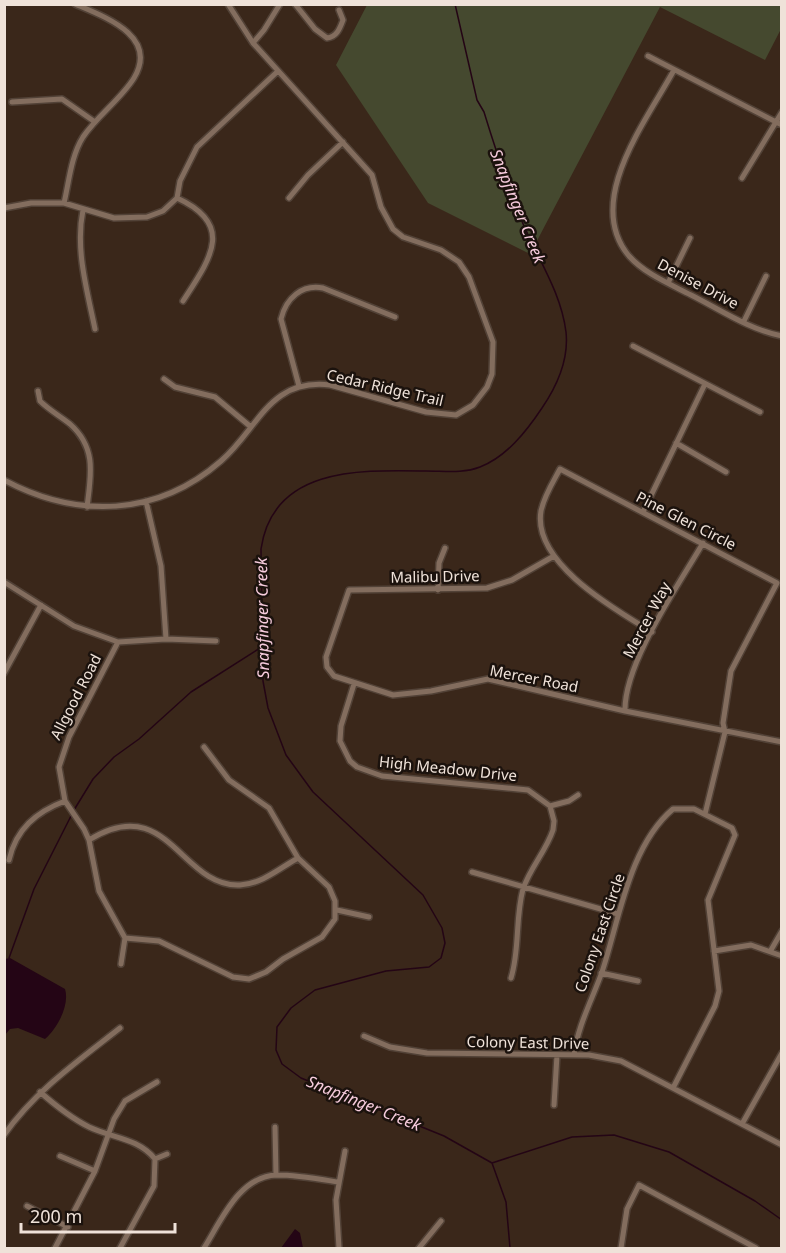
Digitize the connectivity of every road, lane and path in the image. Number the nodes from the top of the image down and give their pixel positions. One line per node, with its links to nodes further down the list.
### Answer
1 (75, 4): 12 (street)
2 (228, 4): 6 (street, Cedar Ridge Trail)
3 (280, 4): 6 (street)
4 (296, 4): 5 (street)
5 (339, 9)
6 (253, 43): 9 (street, Cedar Ridge Trail)
7 (648, 56): 8 (street)
8 (674, 70): 13 (street); 23 (street, Denise Drive)
9 (278, 71): 14 (street, Cedar Ridge Trail); 16 (street)
10 (12, 102): 12 (street)
11 (782, 112): 13 (street)
12 (95, 122): 18 (street)
13 (779, 124): 15 (street)
14 (343, 142): 17 (street); 32 (street, Cedar Ridge Trail)
15 (742, 178)
16 (177, 198): 20 (street); 24 (street)
17 (289, 198)
18 (64, 203): 19 (street); 20 (street)
19 (4, 208)
20 (83, 210): 27 (street)
21 (690, 238): 23 (street)
22 (766, 276): 26 (street)
23 (668, 283): 26 (street, Denise Drive)
24 (183, 300)
25 (395, 317): 32 (street)
26 (744, 321): 28 (street, Denise Drive)
27 (95, 329)
28 (782, 336)
29 (633, 346): 31 (street)
30 (164, 380): 35 (street)
31 (705, 384): 34 (street); 36 (street)
32 (299, 386): 35 (street, Cedar Ridge Trail)
33 (38, 391): 40 (street)
34 (760, 412)
35 (251, 427): 39 (street, Cedar Ridge Trail)
36 (676, 443): 37 (street); 41 (street)
37 (726, 472)
38 (4, 480): 40 (street, Cedar Ridge Trail)
39 (146, 501): 40 (street, Cedar Ridge Trail); 50 (street)
40 (87, 507)
41 (643, 512): 42 (street, Pine Glen Circle); 44 (street, Pine Glen Circle)
42 (703, 543): 49 (street, Mercer Way); 56 (street, Pine Glen Circle)
43 (445, 548): 46 (street)
44 (554, 555): 46 (street, Malibu Drive); 49 (street, Pine Glen Circle)
45 (4, 582): 47 (street)
46 (438, 590): 48 (street, Malibu Drive)
47 (41, 605): 52 (street); 53 (street)
48 (336, 629): 54 (street, Mercer Road)
49 (652, 632): 55 (street, Mercer Way)
50 (166, 639): 51 (street); 52 (street)
51 (216, 641)
52 (118, 642): 60 (street, Allgood Road)
53 (4, 673)
54 (354, 684): 55 (street, Mercer Road); 61 (street, High Meadow Drive)
55 (625, 711): 56 (street, Mercer Road)
56 (725, 732): 57 (street, Mercer Road); 62 (street, Pine Glen Circle)
57 (782, 742)
58 (204, 747): 64 (street)
59 (578, 795): 61 (street)
60 (65, 801): 63 (street, Allgood Road); 65 (street)
61 (550, 806): 67 (street)
62 (705, 814): 69 (street, Colony East Circle); 74 (street, Colony East Circle)
63 (89, 840): 64 (street); 72 (street, Allgood Road)
64 (298, 858): 68 (street)
65 (9, 860)
66 (472, 872): 67 (street)
67 (524, 887): 69 (street); 78 (street)
68 (337, 910): 70 (street); 72 (street)
69 (618, 914): 77 (street, Colony East Circle)
70 (369, 917)
71 (782, 931): 73 (street)
72 (125, 938): 76 (street)
73 (771, 950): 74 (street); 75 (street)
74 (714, 951): 86 (street, Colony East Circle)
75 (782, 957)
76 (121, 964)
77 (602, 972): 79 (street); 84 (street, Colony East Circle)
78 (511, 978)
79 (638, 981)
80 (120, 1028): 87 (street)
81 (364, 1036): 83 (street, Colony East Drive)
82 (782, 1053): 89 (street)
83 (557, 1055): 84 (street, Colony East Drive); 88 (street)
84 (574, 1055): 86 (street, Colony East Drive)
85 (157, 1082): 91 (street)
86 (673, 1088): 89 (street, Colony East Drive)
87 (40, 1092): 91 (street); 92 (street)
88 (554, 1105)
89 (742, 1124): 93 (street, Colony East Drive)
90 (275, 1127): 99 (street)
91 (108, 1134): 97 (street); 98 (street)
92 (4, 1135)
93 (782, 1145)
94 (345, 1151): 100 (street)
95 (167, 1154): 97 (street)
96 (60, 1156): 98 (street)
97 (155, 1159): 105 (street)
98 (95, 1170): 103 (street)
99 (276, 1175): 100 (street); 106 (street)
100 (338, 1182): 107 (street)
101 (27, 1206): 103 (street)
102 (441, 1221): 108 (street)
103 (68, 1227): 104 (street)
104 (55, 1248)
105 (120, 1248)
106 (204, 1248)
107 (339, 1248)
108 (419, 1248)
109 (621, 1248): 110 (street)
110 (756, 1248)

